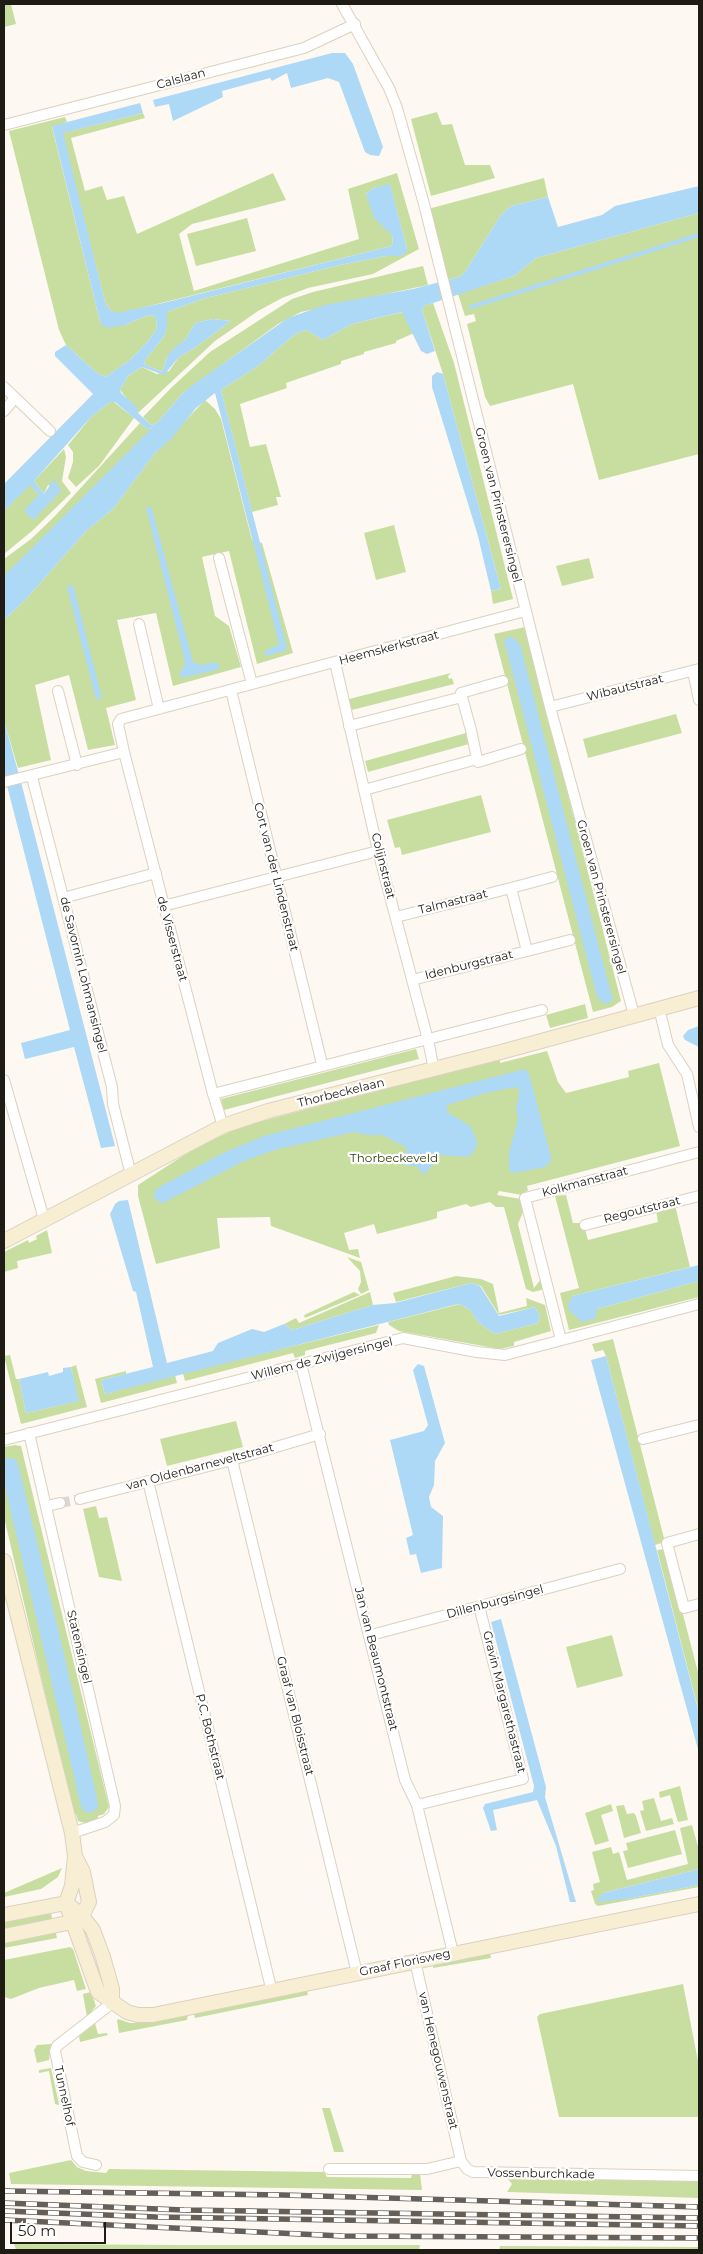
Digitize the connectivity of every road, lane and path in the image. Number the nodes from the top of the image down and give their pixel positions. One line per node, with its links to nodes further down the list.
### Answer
1 (342, 4): 2 (street, Groen van Prinsterersingel)
2 (355, 24): 3 (street, Calslaan); 9 (street, Groen van Prinsterersingel)
3 (4, 125)
4 (4, 387): 5 (street)
5 (15, 398): 6 (street); 7 (street)
6 (4, 411)
7 (50, 431)
8 (219, 558): 14 (street)
9 (525, 611): 11 (street, Heemskerkstraat); 19 (street, Groen van Prinsterersingel)
10 (139, 624): 20 (street)
11 (335, 662): 14 (street, Heemskerkstraat); 21 (street, Colijnstraat)
12 (696, 670): 18 (street); 19 (street, Wibautstraat)
13 (503, 681): 17 (street)
14 (252, 684): 15 (street, Heemskerkstraat)
15 (231, 690): 20 (street, Heemskerkstraat); 31 (street, Cort van der Lindenstraat)
16 (58, 691): 25 (street)
17 (462, 697): 21 (street); 24 (street)
18 (699, 700)
19 (550, 707): 43 (street, Groen van Prinsterersingel)
20 (159, 709): 23 (street, Heemskerkstraat)
21 (349, 726): 28 (street, Colijnstraat)
22 (521, 749): 24 (street)
23 (124, 752): 25 (street); 30 (street, de Visserstraat)
24 (477, 759): 28 (street)
25 (77, 765): 26 (street)
26 (27, 777): 27 (street); 34 (street, de Savornin Lohmansingel)
27 (4, 782)
28 (364, 790): 29 (street, Colijnstraat)
29 (378, 851): 31 (street); 36 (street, Colijnstraat)
30 (156, 873): 34 (street); 35 (street, de Visserstraat)
31 (275, 877): 35 (street); 45 (street, Cort van der Lindenstraat)
32 (552, 877): 33 (street, Talmastraat)
33 (510, 888): 36 (street, Talmastraat); 38 (street, Idenburgstraat)
34 (64, 898): 52 (street, de Savornin Lohmansingel)
35 (163, 906): 48 (street, de Visserstraat)
36 (396, 917): 39 (street, Colijnstraat)
37 (570, 940): 38 (street, Idenburgstraat)
38 (527, 951): 39 (street, Idenburgstraat)
39 (412, 980): 44 (street, Colijnstraat)
40 (699, 998): 41 (main road, Thorbeckelaan)
41 (659, 1008): 43 (main road, Thorbeckelaan); 50 (street)
42 (542, 1010): 44 (street)
43 (634, 1015): 46 (main road, Thorbeckelaan)
44 (428, 1040): 45 (street); 46 (street, Colijnstraat)
45 (322, 1064): 48 (street)
46 (434, 1070): 49 (main road, Thorbeckelaan)
47 (4, 1080): 54 (street)
48 (213, 1094): 49 (street, de Visserstraat)
49 (223, 1126): 52 (main road, Thorbeckelaan)
50 (699, 1127)
51 (699, 1152): 58 (street, Kolkmanstraat)
52 (131, 1175): 54 (main road, Thorbeckelaan)
53 (699, 1196): 55 (street, Regoutstraat)
54 (44, 1219): 56 (main road, Thorbeckelaan)
55 (585, 1225)
56 (4, 1241)
57 (699, 1304): 58 (street, Willem de Zwijgersingel)
58 (561, 1340): 59 (street, Willem de Zwijgersingel)
59 (301, 1364): 61 (street, Willem de Zwijgersingel); 62 (street, Jan van Beaumontstraat)
60 (699, 1425): 64 (street)
61 (28, 1433): 63 (street, Willem de Zwijgersingel); 69 (street, Statensingel)
62 (320, 1434): 65 (street, van Oldenbarneveltstraat); 75 (street, Jan van Beaumontstraat)
63 (4, 1440)
64 (643, 1440)
65 (232, 1460): 66 (street, van Oldenbarneveltstraat); 86 (street, Graaf van Bloisstraat)
66 (148, 1481): 67 (street, van Oldenbarneveltstraat); 87 (street, P.C. Bothstraat)
67 (80, 1498)
68 (60, 1503): 69 (street)
69 (47, 1506): 77 (street, Statensingel)
70 (699, 1534): 73 (street)
71 (4, 1561): 77 (main road)
72 (620, 1569): 74 (street, Dillenburgsingel)
73 (699, 1604)
74 (479, 1606): 75 (street, Dillenburgsingel); 76 (street, Gravin Margarethastraat)
75 (371, 1635): 76 (street, Jan van Beaumontstraat)
76 (417, 1805): 84 (street, Jan van Beaumontstraat)
77 (71, 1828): 78 (main road)
78 (75, 1856): 79 (main road); 82 (main road)
79 (66, 1903): 81 (main road); 82 (main road)
80 (699, 1904): 84 (main road, Graaf Florisweg)
81 (4, 1915)
82 (77, 1919): 83 (main road); 88 (main road)
83 (4, 1936)
84 (453, 1953): 85 (main road, Graaf Florisweg)
85 (415, 1961): 86 (main road, Graaf Florisweg); 89 (street, van Henegouwenstraat)
86 (357, 1973): 87 (main road, Graaf Florisweg)
87 (272, 1992): 88 (main road, Graaf Florisweg)
88 (112, 2003): 90 (street, Tunnelhof)
89 (461, 2161): 91 (street); 92 (street, Vossenburchkade)
90 (96, 2166)
91 (329, 2169)
92 (699, 2176)

